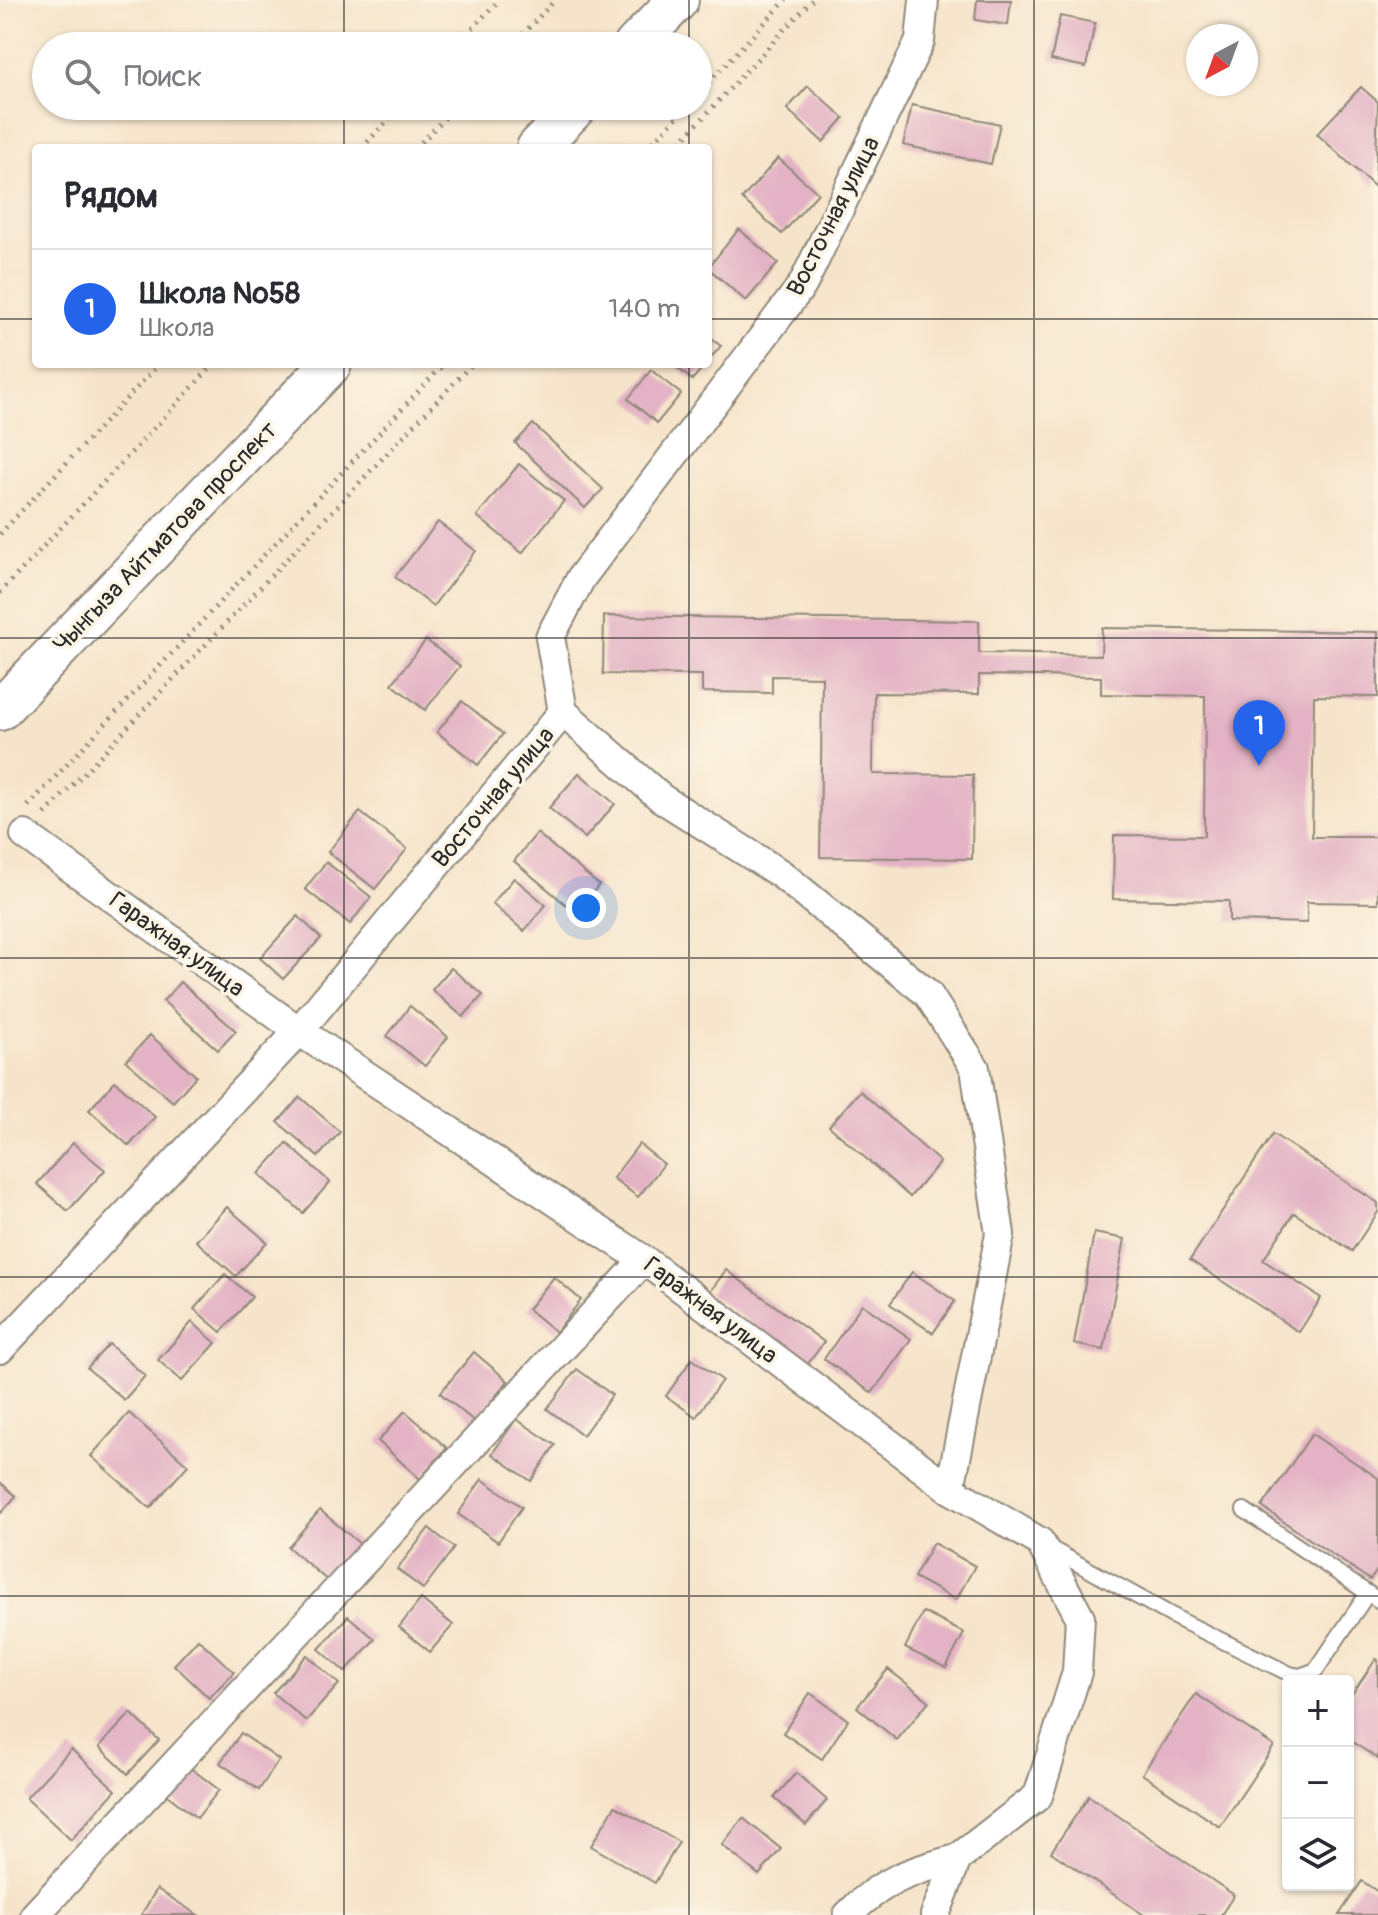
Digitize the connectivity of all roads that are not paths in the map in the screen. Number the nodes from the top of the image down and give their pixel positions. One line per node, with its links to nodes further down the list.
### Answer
1 (678, 0): 3 (main road)
2 (924, 0): 8 (street, Восточная улица)
3 (647, 32)
4 (564, 120): 5 (main road)
5 (541, 144)
6 (327, 368): 7 (main road, Чынгыза Айтматова проспект)
7 (0, 710)
8 (563, 712): 10 (street, Восточная улица); 13 (street)
9 (23, 823): 10 (street, Гаражная улица)
10 (299, 1031): 11 (street, Гаражная улица); 12 (street, Восточная улица)
11 (644, 1260): 13 (street, Гаражная улица); 18 (street)
12 (0, 1349)
13 (950, 1489): 15 (street, Гаражная улица)
14 (1244, 1510): 16 (lane)
15 (1040, 1542): 16 (lane); 17 (street)
16 (1373, 1597)
17 (957, 1859): 19 (street); 20 (street)
18 (35, 1915)
19 (848, 1915)
20 (935, 1915)

